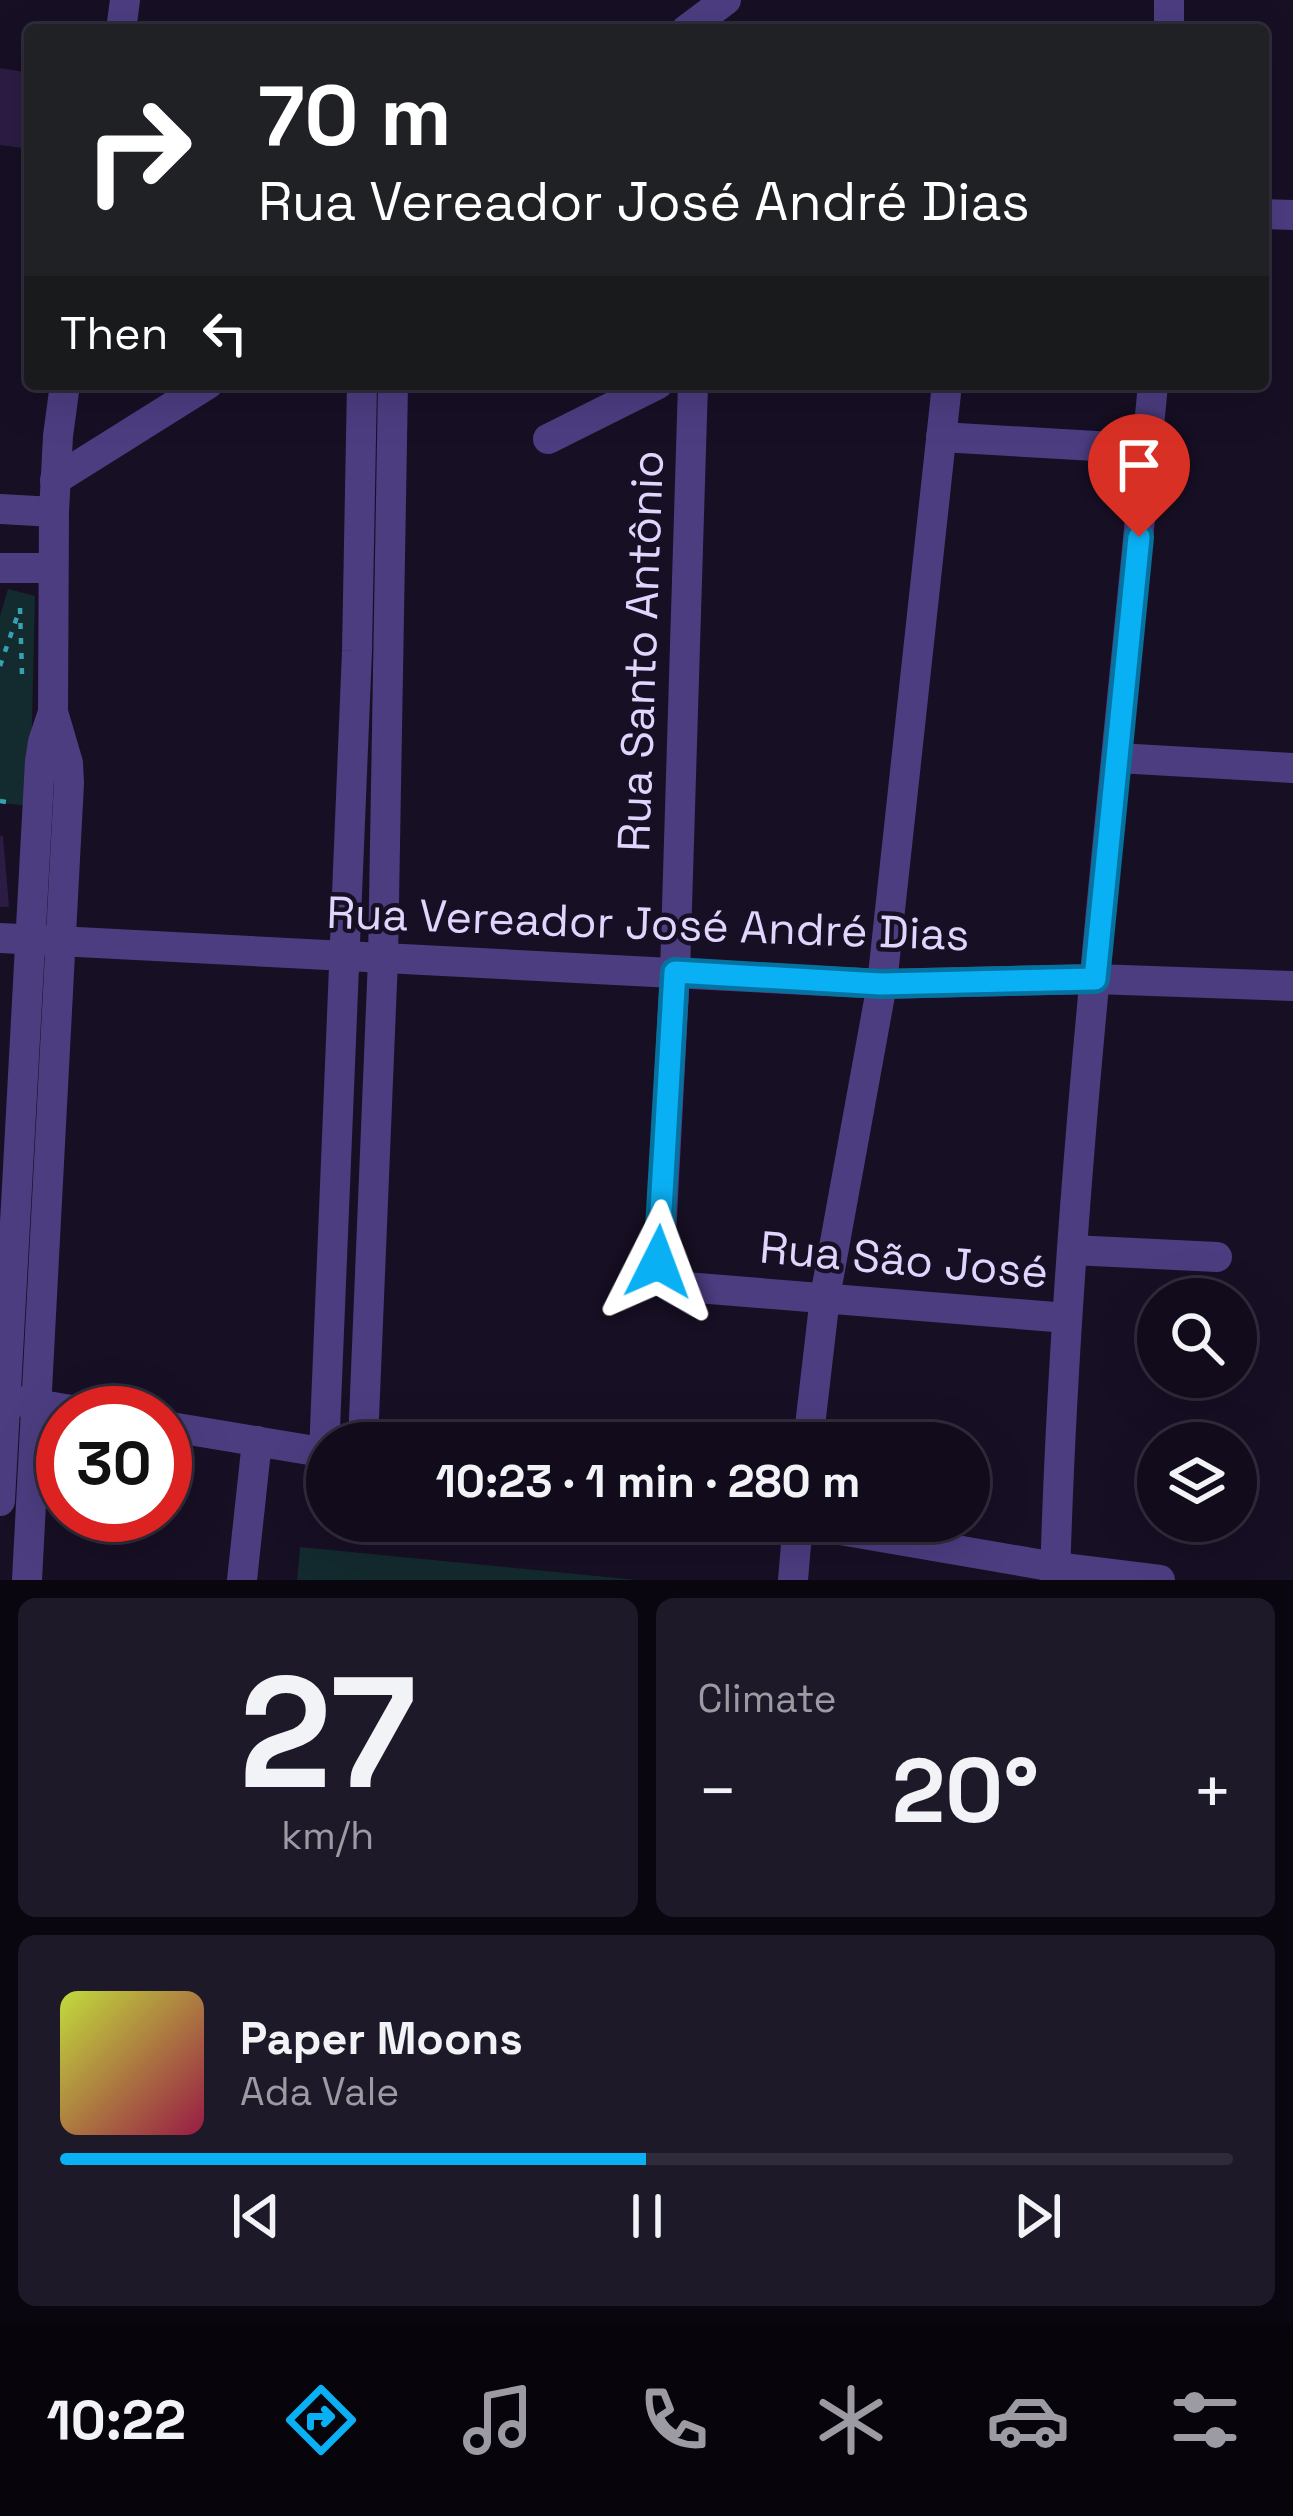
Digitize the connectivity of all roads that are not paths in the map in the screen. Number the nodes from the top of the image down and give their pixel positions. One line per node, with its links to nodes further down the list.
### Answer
1 (726, 0): 2 (street)
2 (694, 24)
3 (64, 390): 14 (street)
4 (198, 390): 14 (street)
5 (362, 390): 19 (street)
6 (393, 390): 20 (street)
7 (646, 390): 12 (street)
8 (693, 390): 26 (street, Rua Santo Antônio)
9 (946, 390): 11 (street)
10 (1153, 390): 13 (street)
11 (941, 437): 13 (street); 28 (street)
12 (548, 439)
13 (1147, 449): 21 (street)
14 (56, 480): 16 (street)
15 (0, 509): 16 (street)
16 (54, 512): 18 (street)
17 (0, 568): 18 (street)
18 (52, 568): 23 (street)
19 (356, 650): 20 (street); 24 (street)
20 (388, 653): 25 (street)
21 (1117, 758): 22 (street); 27 (street)
22 (1293, 768)
23 (30, 940): 24 (street, Rua Vereador José André Dias); 35 (street)
24 (345, 956): 25 (street, Rua Vereador José André Dias); 36 (street)
25 (383, 959): 26 (street, Rua Vereador José André Dias); 37 (street)
26 (675, 972): 28 (street, Rua Vereador José André Dias); 32 (street, Rua Santo Antônio)
27 (1095, 979): 28 (street, Rua Vereador José André Dias); 29 (street, Rua Vereador José André Dias); 30 (street)
28 (881, 984): 33 (street)
29 (1293, 986)
30 (1072, 1250): 31 (street); 34 (street)
31 (1217, 1257)
32 (663, 1280): 33 (street, Rua São José)
33 (825, 1297): 34 (street, Rua São José); 38 (street)
34 (1067, 1318): 46 (street)
35 (14, 1401): 42 (street); 47 (street)
36 (327, 1422)
37 (364, 1422)
38 (810, 1422)
39 (192, 1430): 40 (street)
40 (257, 1441): 41 (street); 48 (street)
41 (306, 1450)
42 (0, 1501)
43 (796, 1542): 49 (street)
44 (872, 1542): 45 (street)
45 (957, 1565): 46 (street)
46 (1055, 1574): 50 (street)
47 (27, 1580)
48 (242, 1580)
49 (793, 1580)
50 (1160, 1580)

